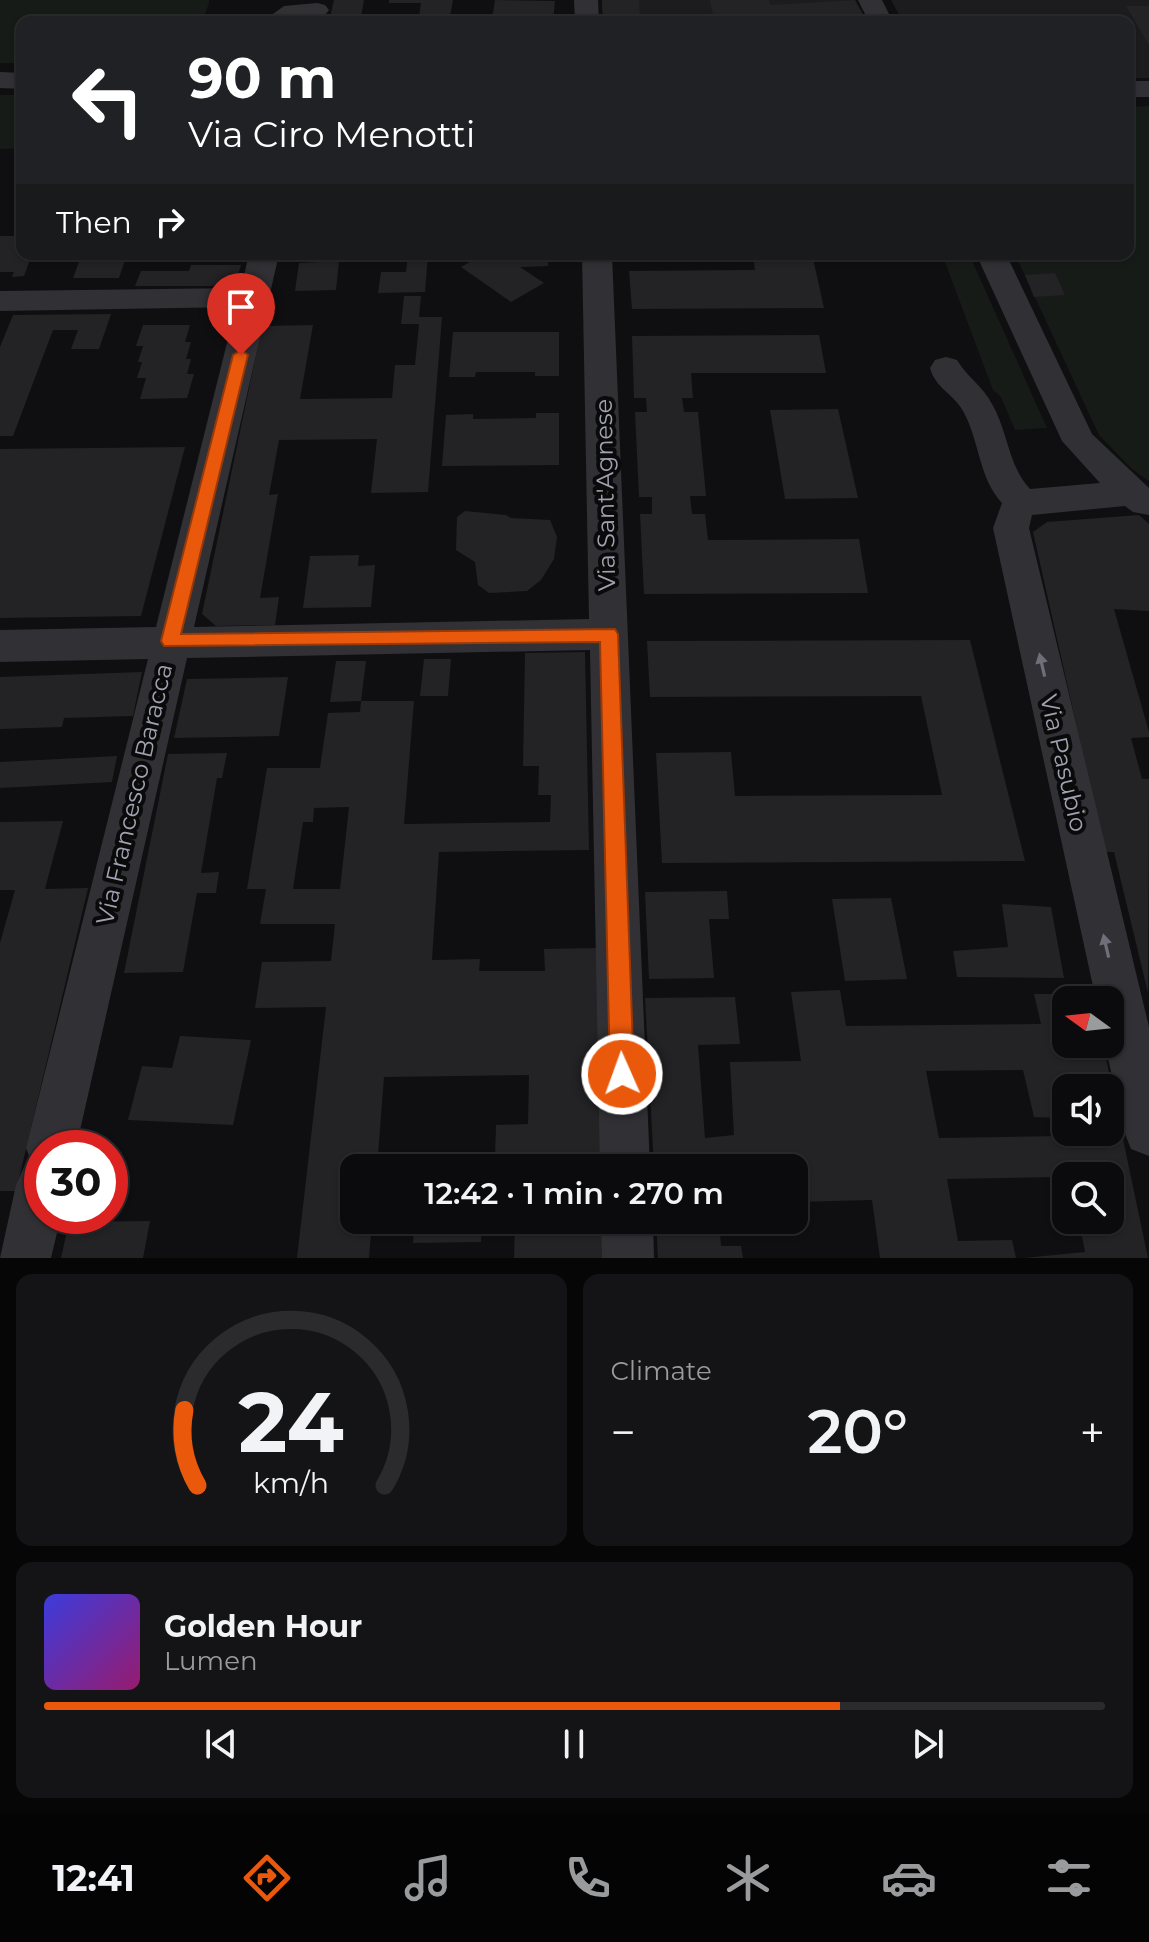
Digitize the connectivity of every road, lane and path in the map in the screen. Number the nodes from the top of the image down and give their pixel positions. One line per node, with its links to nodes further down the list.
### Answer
1 (316, 11): 2 (street)
2 (284, 16)
3 (263, 260): 6 (street, Via Francesco Baracca)
4 (597, 260): 11 (street, Via Sant'Agnese)
5 (994, 260): 9 (street)
6 (255, 297): 7 (street); 12 (street, Via Francesco Baracca)
7 (0, 301)
8 (946, 368): 10 (street)
9 (1140, 499): 10 (street)
10 (1022, 503): 15 (street, Via Pasubio, one-way to 10)
11 (609, 634): 12 (street); 16 (street, Via Sant'Agnese)
12 (170, 641): 13 (street); 14 (street, Via Francesco Baracca)
13 (0, 646)
14 (55, 1130)
15 (1149, 1131)
16 (625, 1154)
17 (31, 1234): 19 (street)
18 (627, 1234): 20 (street)
19 (25, 1258)
20 (628, 1258)

